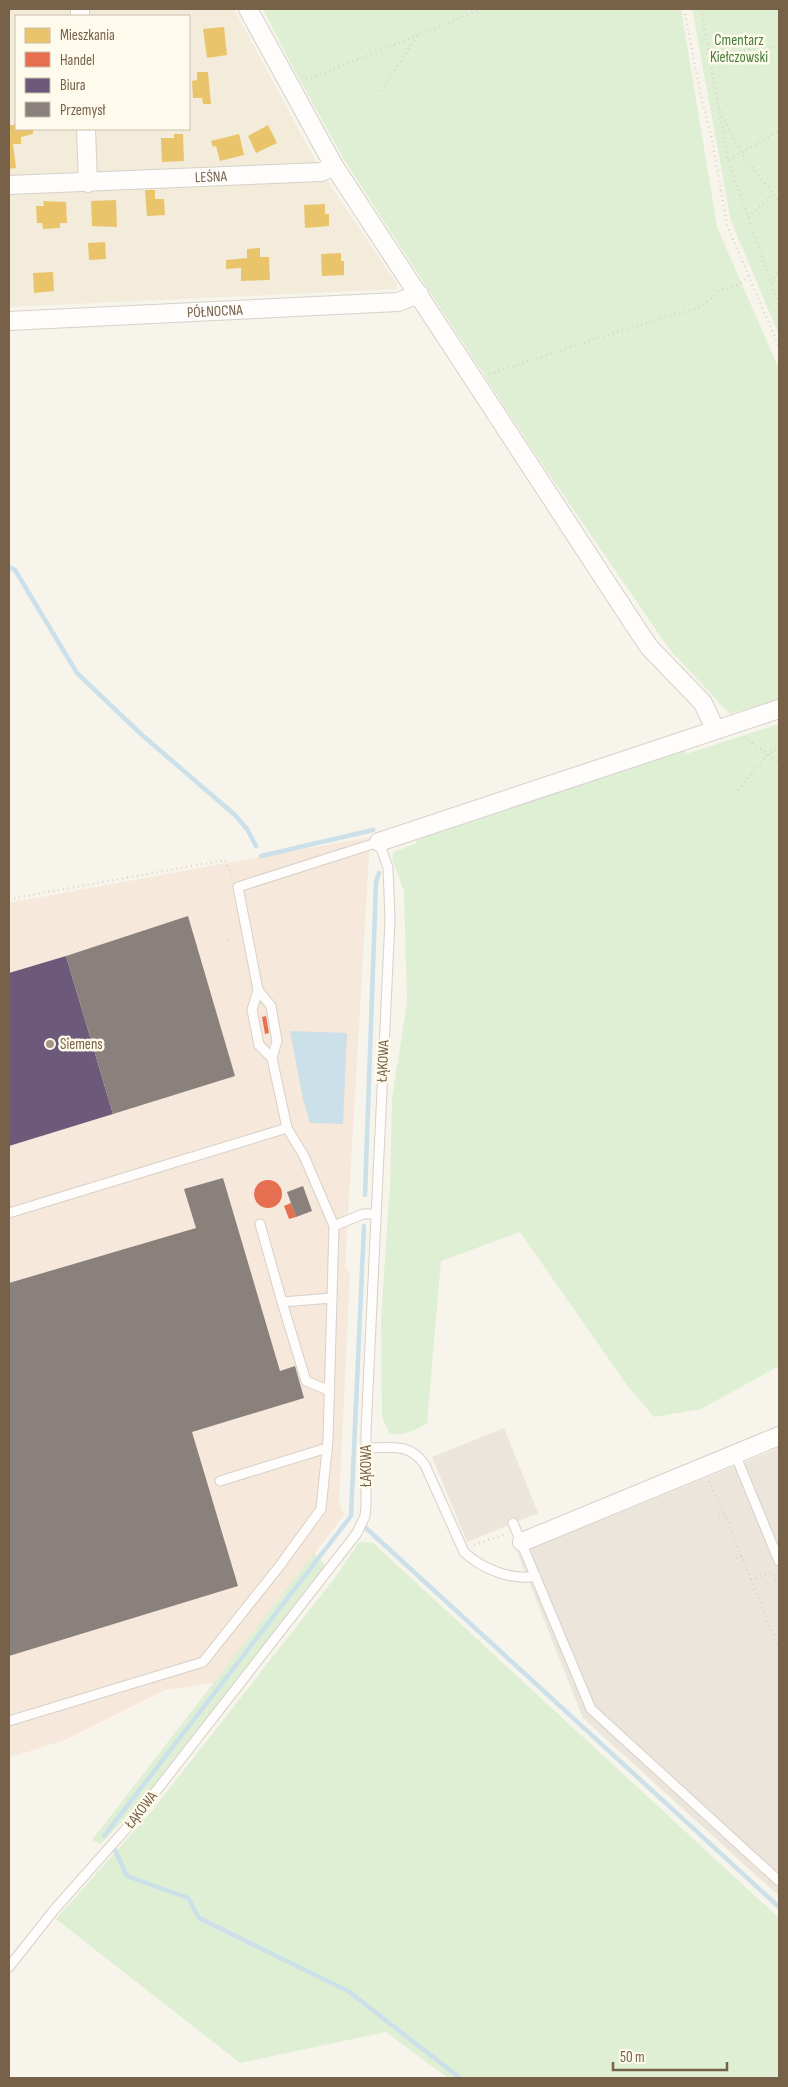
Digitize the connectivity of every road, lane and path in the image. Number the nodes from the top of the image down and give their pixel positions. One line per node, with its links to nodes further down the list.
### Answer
1 (248, 9): 8 (street)
2 (481, 9): 5 (path)
3 (684, 9): 22 (path)
4 (701, 9): 7 (path)
5 (418, 35): 8 (path); 9 (path)
6 (779, 46): 7 (path)
7 (708, 54): 10 (path)
8 (290, 86): 15 (street)
9 (381, 91)
10 (718, 108): 13 (path); 14 (path)
11 (86, 130): 16 (street)
12 (779, 131): 13 (path)
13 (741, 153): 14 (path); 18 (path)
14 (728, 160): 20 (path)
15 (334, 166): 16 (street, LEŚNA); 24 (street)
16 (88, 182): 17 (street, LEŚNA)
17 (9, 185)
18 (773, 194): 19 (path); 20 (path)
19 (779, 201)
20 (748, 217): 23 (path)
21 (779, 271): 23 (path)
22 (749, 276): 27 (path); 28 (path)
23 (771, 282): 25 (path)
24 (419, 294): 26 (street, PÓŁNOCNA); 28 (street)
25 (779, 305)
26 (9, 321)
27 (779, 347)
28 (474, 380): 30 (street)
29 (779, 709): 30 (street)
30 (715, 729): 36 (street)
31 (752, 742): 33 (path)
32 (779, 748): 33 (path)
33 (768, 754): 34 (path); 35 (path)
34 (779, 762)
35 (738, 790)
36 (379, 842): 37 (lane); 45 (lane, ŁĄKOWA)
37 (238, 887): 38 (path); 41 (lane)
38 (9, 899)
39 (232, 938): 40 (path)
40 (228, 940)
41 (258, 990): 42 (lane); 42 (lane)
42 (272, 1058): 43 (lane)
43 (287, 1128): 44 (lane); 47 (lane)
44 (9, 1213)
45 (376, 1214): 47 (lane); 53 (lane, ŁĄKOWA)
46 (260, 1224): 49 (lane)
47 (334, 1226): 48 (lane)
48 (332, 1298): 49 (lane); 50 (lane)
49 (282, 1302): 50 (lane)
50 (330, 1391): 52 (lane)
51 (779, 1436): 54 (street)
52 (327, 1448): 56 (lane); 73 (lane)
53 (366, 1448): 61 (lane); 75 (lane, ŁĄKOWA)
54 (736, 1454): 55 (street); 64 (lane)
55 (699, 1469): 57 (path); 60 (street)
56 (220, 1481)
57 (725, 1515): 58 (path); 62 (path)
58 (718, 1518)
59 (514, 1522): 60 (lane)
60 (520, 1537): 61 (path); 65 (lane)
61 (464, 1552): 65 (lane)
62 (742, 1556): 63 (path); 66 (path)
63 (736, 1558)
64 (779, 1561)
65 (536, 1576): 74 (lane)
66 (751, 1580): 67 (path); 68 (path)
67 (779, 1589)
68 (758, 1595): 69 (path); 70 (path)
69 (752, 1598)
70 (773, 1634): 71 (path); 72 (path)
71 (767, 1636)
72 (779, 1649)
73 (9, 1721)
74 (779, 1882)
75 (9, 1967)

